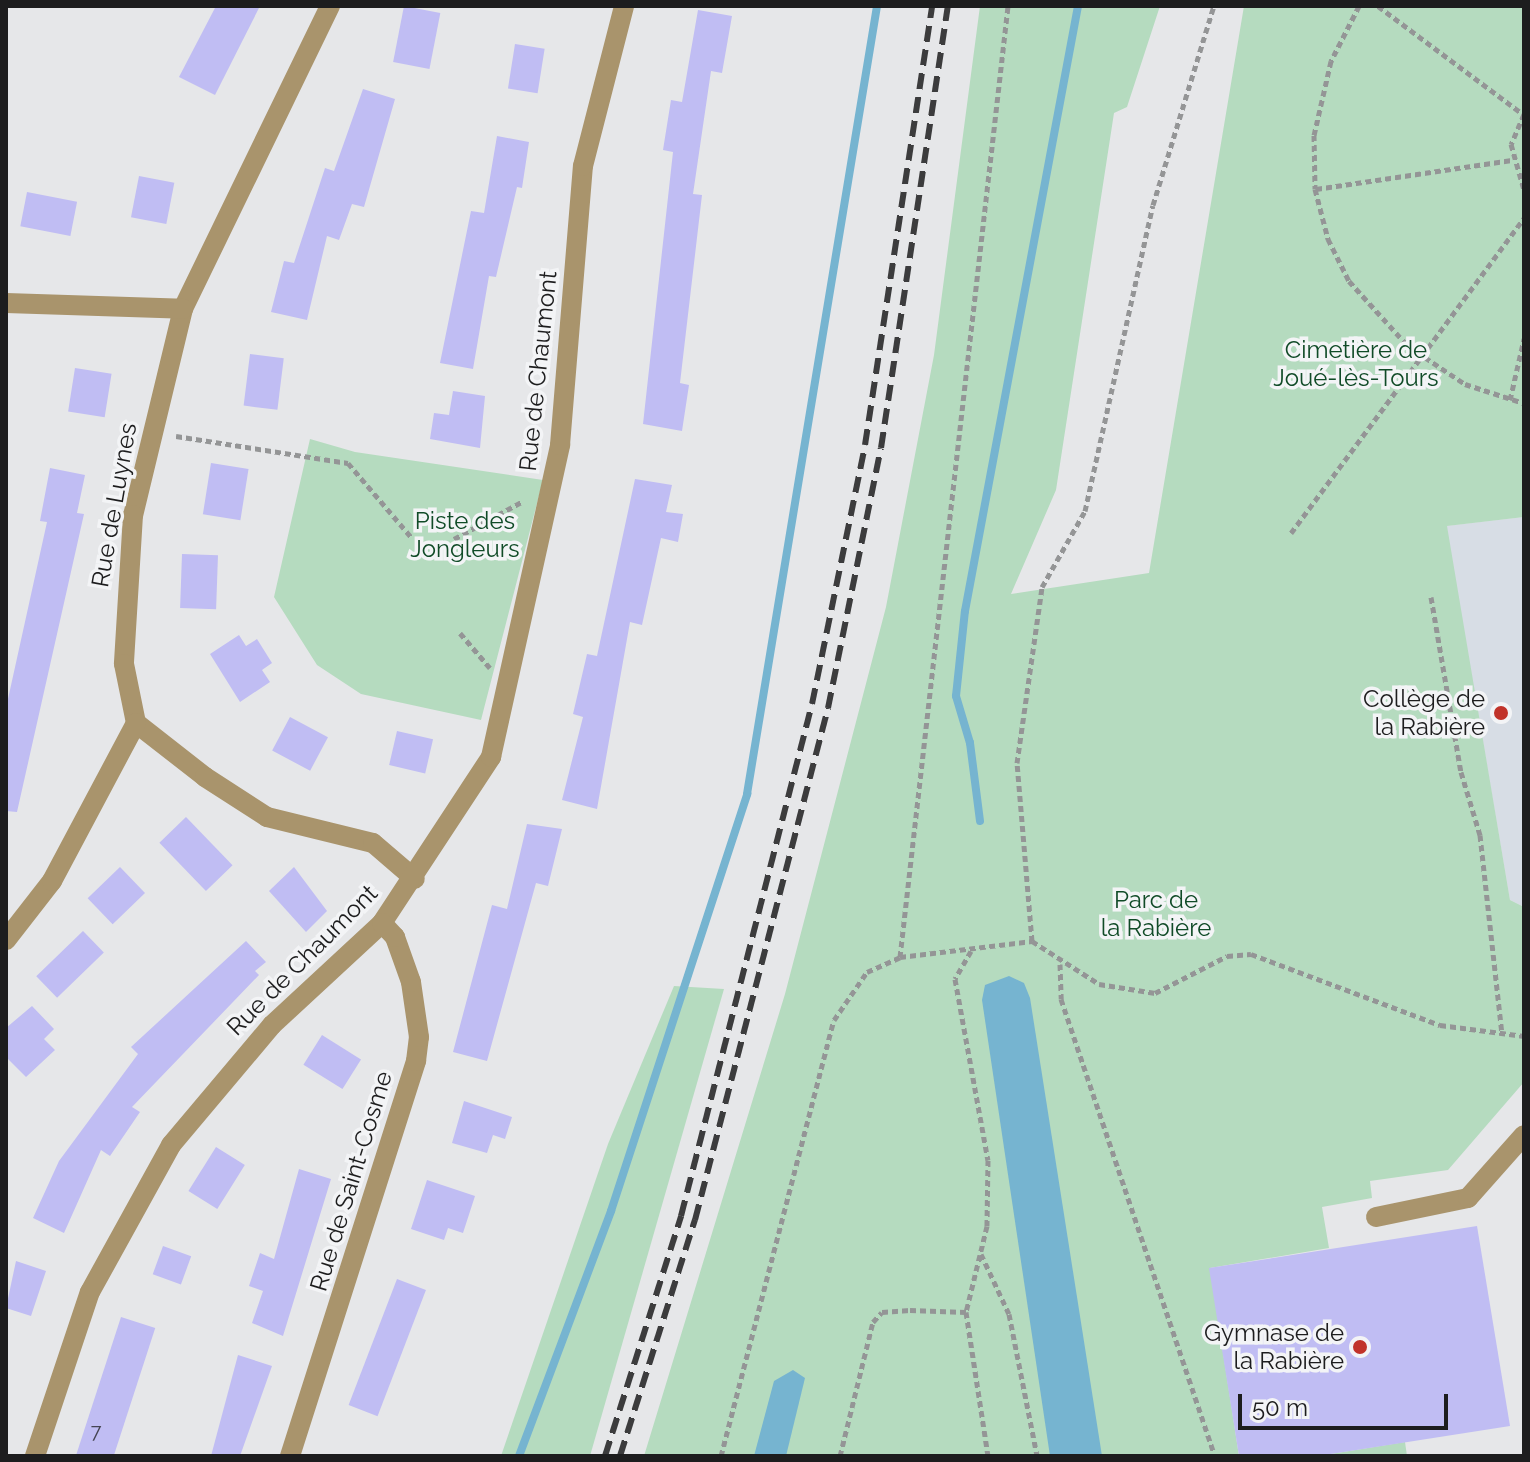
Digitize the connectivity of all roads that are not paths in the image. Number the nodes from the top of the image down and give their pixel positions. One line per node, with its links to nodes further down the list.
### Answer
1 (330, 6): 4 (street, Rue de Luynes)
2 (624, 6): 6 (street, Rue de Chaumont)
3 (6, 303): 4 (street)
4 (183, 309): 5 (street, Rue de Luynes)
5 (136, 723): 6 (street); 8 (street)
6 (415, 879): 7 (street, Rue de Chaumont)
7 (382, 923): 11 (street, Rue de Chaumont); 12 (street, Rue de Saint-Cosme)
8 (6, 940)
9 (1524, 1135): 10 (street)
10 (1376, 1217)
11 (35, 1456)
12 (290, 1456)

